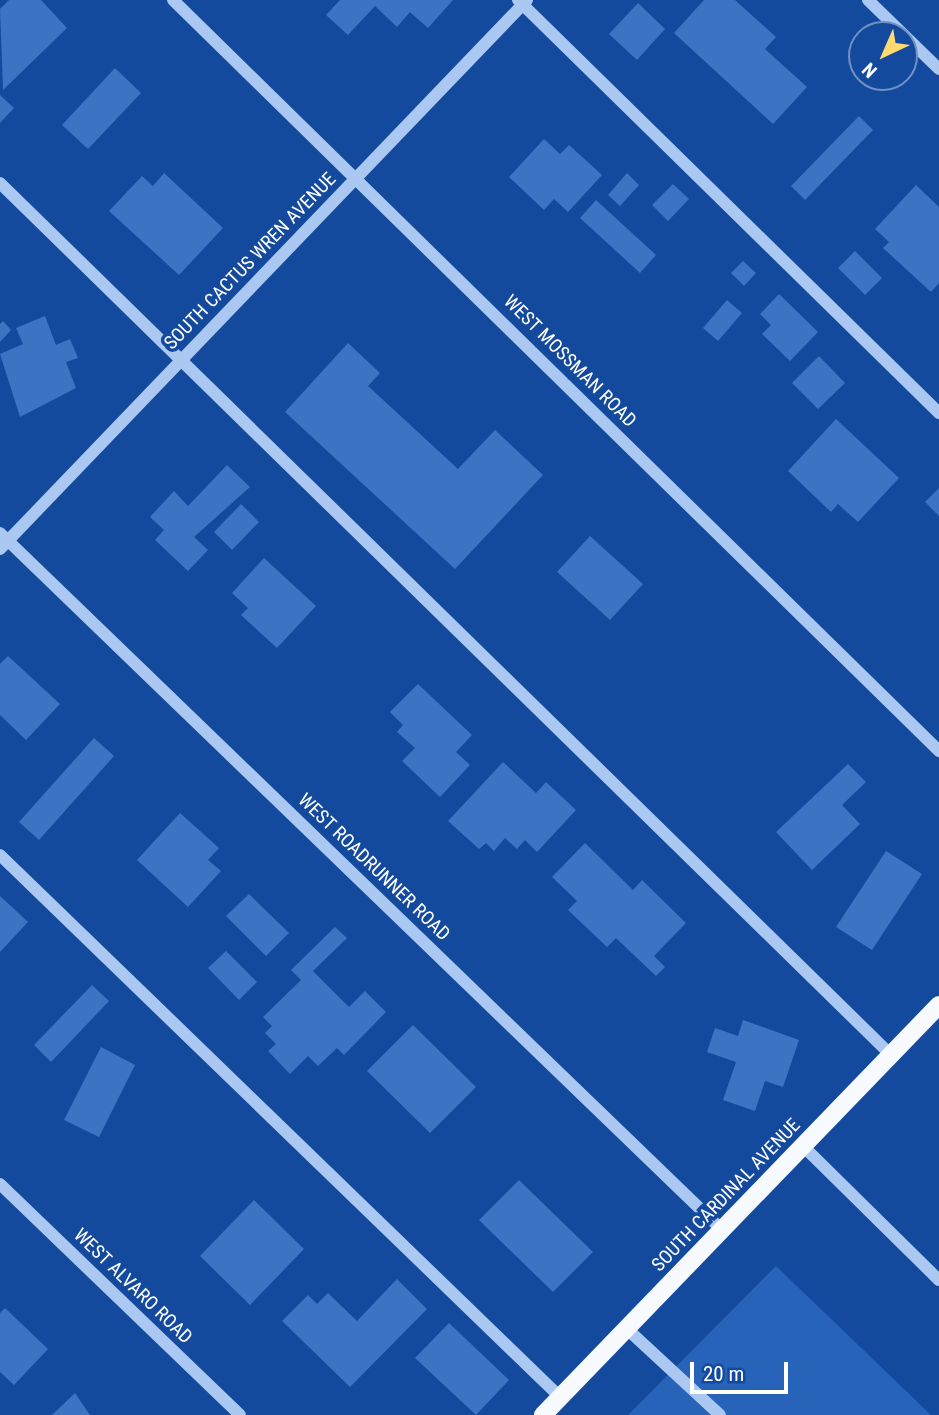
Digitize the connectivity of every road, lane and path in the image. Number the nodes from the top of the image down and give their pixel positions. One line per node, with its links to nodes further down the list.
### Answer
1 (173, 0): 5 (street, WEST MOSSMAN ROAD)
2 (868, 0): 4 (street)
3 (523, 2): 5 (street, SOUTH CACTUS WREN AVENUE); 8 (street)
4 (939, 69)
5 (356, 178): 7 (street, SOUTH CACTUS WREN AVENUE); 10 (street, WEST MOSSMAN ROAD)
6 (0, 183): 7 (street)
7 (181, 360): 9 (street, SOUTH CACTUS WREN AVENUE); 13 (street)
8 (939, 413)
9 (3, 541): 16 (street, WEST ROADRUNNER ROAD)
10 (939, 751)
11 (0, 855): 19 (street)
12 (939, 1005): 13 (main road, SOUTH CARDINAL AVENUE)
13 (891, 1055): 14 (main road, SOUTH CARDINAL AVENUE)
14 (803, 1146): 16 (main road, SOUTH CARDINAL AVENUE); 17 (street)
15 (0, 1184): 20 (street, WEST ALVARO ROAD)
16 (721, 1229): 18 (main road, SOUTH CARDINAL AVENUE)
17 (939, 1280)
18 (626, 1328): 19 (main road, SOUTH CARDINAL AVENUE); 22 (street)
19 (560, 1397): 21 (main road, SOUTH CARDINAL AVENUE)
20 (240, 1415)
21 (543, 1415)
22 (720, 1415)

